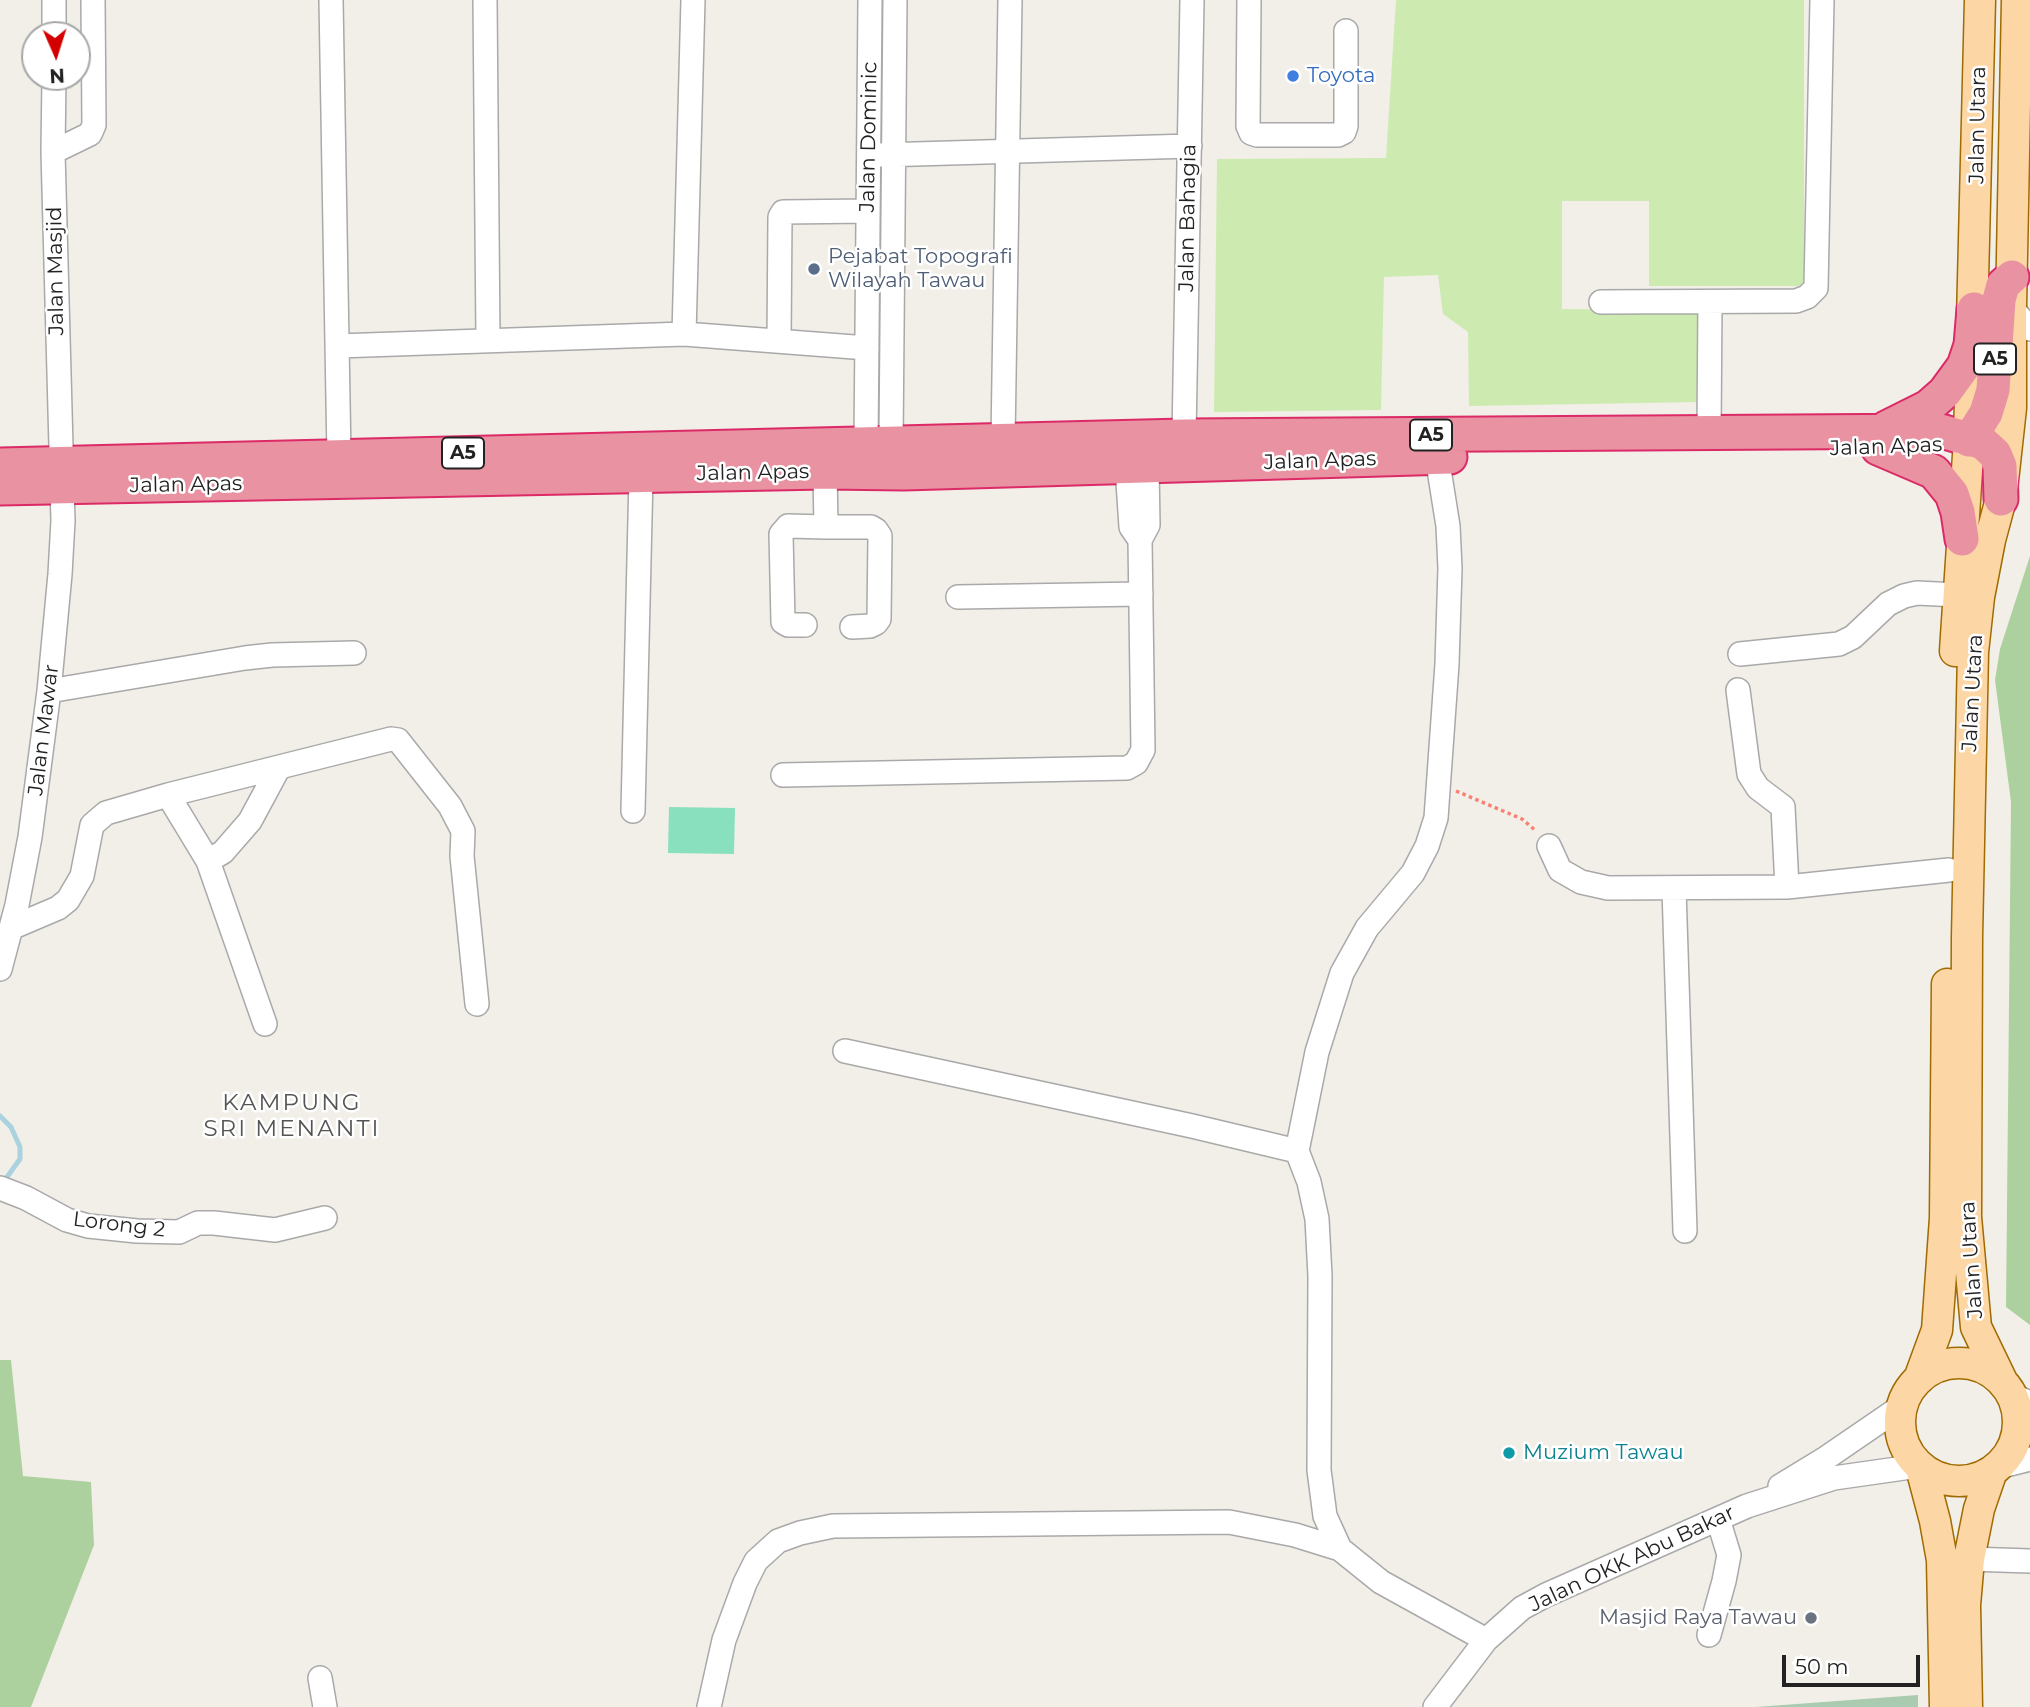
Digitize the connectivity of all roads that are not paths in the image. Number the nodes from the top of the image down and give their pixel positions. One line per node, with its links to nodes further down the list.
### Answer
1 (54, 0): 14 (street)
2 (93, 0): 18 (street)
3 (331, 0): 30 (street)
4 (485, 0): 28 (street)
5 (693, 0): 27 (street)
6 (870, 0): 21 (street, Jalan Dominic)
7 (895, 0): 20 (street, Jalan Dominic)
8 (1010, 0): 19 (street)
9 (1192, 0): 17 (street, Jalan Bahagia)
10 (1250, 0): 15 (street)
11 (1822, 0): 24 (street)
12 (1980, 0): 26 (main road, Jalan Utara)
13 (2021, 11): 25 (main road, Jalan Utara)
14 (54, 21)
15 (1346, 31)
16 (54, 91): 18 (street, Jalan Masjid)
17 (1189, 146): 19 (street); 34 (street, Jalan Bahagia)
18 (53, 152): 45 (street, Jalan Masjid)
19 (1007, 152): 20 (street); 35 (street)
20 (894, 155): 21 (street); 38 (street, Jalan Dominic)
21 (869, 156): 22 (street, Jalan Dominic)
22 (868, 211): 29 (street); 31 (street, Jalan Dominic)
23 (1601, 302): 24 (street)
24 (1710, 302): 33 (street)
25 (2018, 304): 32 (main road, Jalan Utara); 37 (highway, A5)
26 (1974, 309): 36 (highway); 37 (main road, Jalan Utara)
27 (684, 334): 28 (street); 29 (street)
28 (488, 340): 30 (street)
29 (779, 340): 31 (street)
30 (338, 346): 39 (street)
31 (867, 348): 38 (street, Jalan Dominic)
32 (2021, 372): 48 (main road, Jalan Utara)
33 (1709, 433): 34 (highway, Jalan Apas / A5); 36 (highway, Jalan Apas / A5)
34 (1184, 436): 35 (highway, Jalan Apas / A5)
35 (1003, 440): 38 (highway, Jalan Apas / A5)
36 (1877, 440): 37 (highway, Jalan Apas / A5); 40 (highway, Jalan Apas / A5); 50 (highway)
37 (1969, 440): 48 (highway); 50 (main road, Jalan Utara)
38 (879, 442): 39 (highway, Jalan Apas / A5); 44 (highway)
39 (339, 457): 45 (highway, Jalan Apas / A5)
40 (1437, 457): 42 (highway, Jalan Apas / A5); 75 (street)
41 (0, 465): 45 (highway, A5)
42 (1137, 467): 44 (highway, Jalan Apas / A5); 51 (street)
43 (825, 472): 44 (highway, Jalan Apas / A5); 46 (highway, Jalan Apas / A5); 49 (street)
44 (904, 473)
45 (61, 476): 46 (highway, Jalan Apas / A5); 47 (highway, A5); 58 (street, Jalan Mawar)
46 (641, 476): 63 (street)
47 (0, 488)
48 (2001, 499): 80 (main road, Jalan Utara)
49 (826, 527): 54 (street); 55 (street)
50 (1962, 539): 52 (main road, Jalan Utara)
51 (1141, 594): 53 (street); 61 (street)
52 (1958, 595): 57 (street); 66 (main road, Jalan Utara)
53 (958, 597)
54 (805, 625)
55 (852, 626)
56 (355, 653): 58 (street)
57 (1740, 654)
58 (49, 691): 69 (street, Jalan Mawar)
59 (1738, 691): 67 (street)
60 (278, 769): 62 (street); 65 (street); 72 (street)
61 (783, 775)
62 (168, 794): 65 (street); 70 (street)
63 (633, 811)
64 (1549, 846): 68 (street)
65 (208, 861): 73 (street)
66 (1949, 870): 67 (street); 79 (main road, Jalan Utara)
67 (1787, 887): 68 (street)
68 (1674, 889): 78 (street)
69 (9, 904): 70 (street, Jalan Mawar)
70 (11, 928): 71 (street, Jalan Mawar)
71 (0, 969)
72 (477, 1004)
73 (265, 1024)
74 (845, 1051): 75 (street)
75 (1297, 1152): 87 (street)
76 (0, 1188): 77 (street, Lorong 2)
77 (325, 1218)
78 (1685, 1231)
79 (1919, 1379): 80 (main road); 81 (main road)
80 (2015, 1393): 84 (main road)
81 (1902, 1406): 83 (main road); 85 (street, Jalan OKK Abu Bakar)
82 (2030, 1459): 84 (street)
83 (1919, 1467): 84 (main road); 85 (street, Jalan OKK Abu Bakar); 96 (main road)
84 (1995, 1469): 88 (main road)
85 (1747, 1506): 86 (street, Jalan OKK Abu Bakar)
86 (1718, 1519): 90 (street); 91 (street, Jalan OKK Abu Bakar)
87 (1340, 1549): 91 (street); 94 (street)
88 (1969, 1559): 89 (street); 97 (main road)
89 (2030, 1561)
90 (1709, 1635)
91 (1486, 1640): 95 (street, Jalan OKK Abu Bakar)
92 (320, 1678): 93 (street)
93 (325, 1707)
94 (709, 1707)
95 (1435, 1707)
96 (1945, 1707)
97 (1967, 1707)

